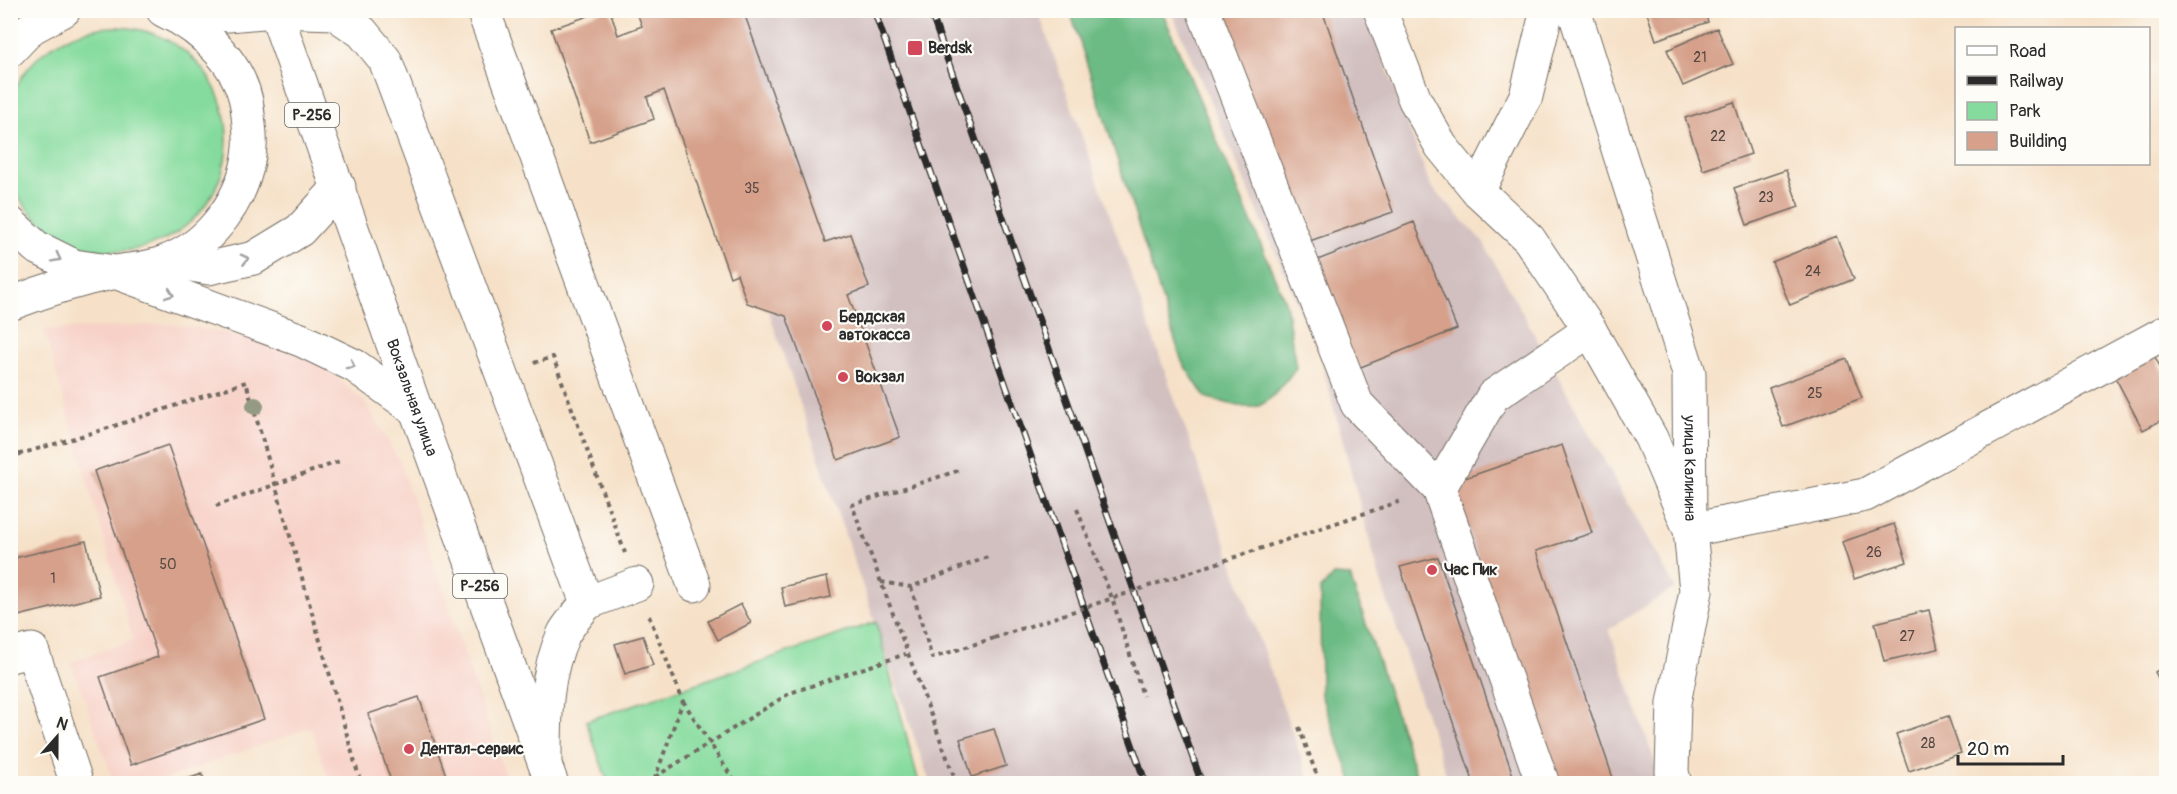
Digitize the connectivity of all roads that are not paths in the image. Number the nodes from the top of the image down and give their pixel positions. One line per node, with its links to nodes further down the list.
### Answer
1 (64, 10): 11 (main road)
2 (163, 10): 15 (main road)
3 (483, 10): 24 (main road)
4 (1203, 10): 21 (main road)
5 (1380, 10): 13 (main road)
6 (1547, 10): 13 (main road)
7 (1574, 10): 22 (main road, улица Калинина)
8 (275, 11): 9 (main road); 10 (main road, Вокзальная улица / Р-256); 25 (main road)
9 (214, 13): 10 (main road)
10 (286, 42): 12 (main road, Вокзальная улица / Р-256)
11 (10, 50)
12 (339, 188): 15 (main road, one-way to 12); 20 (main road, Вокзальная улица / Р-256)
13 (1478, 191): 18 (main road)
14 (10, 223): 16 (main road, one-way to 16)
15 (167, 261): 16 (main road)
16 (116, 272): 17 (main road); 20 (main road, one-way to 20)
17 (10, 304)
18 (1590, 330): 21 (main road); 22 (main road)
19 (2166, 332): 22 (main road, улица Калинина)
20 (416, 410): 27 (main road, Вокзальная улица / Р-256)
21 (1439, 489): 29 (main road)
22 (1690, 530): 30 (main road)
23 (637, 584): 25 (main road)
24 (694, 585)
25 (587, 603): 27 (main road)
26 (10, 656): 28 (main road)
27 (548, 773)
28 (77, 783)
29 (1543, 783)
30 (1675, 783)

